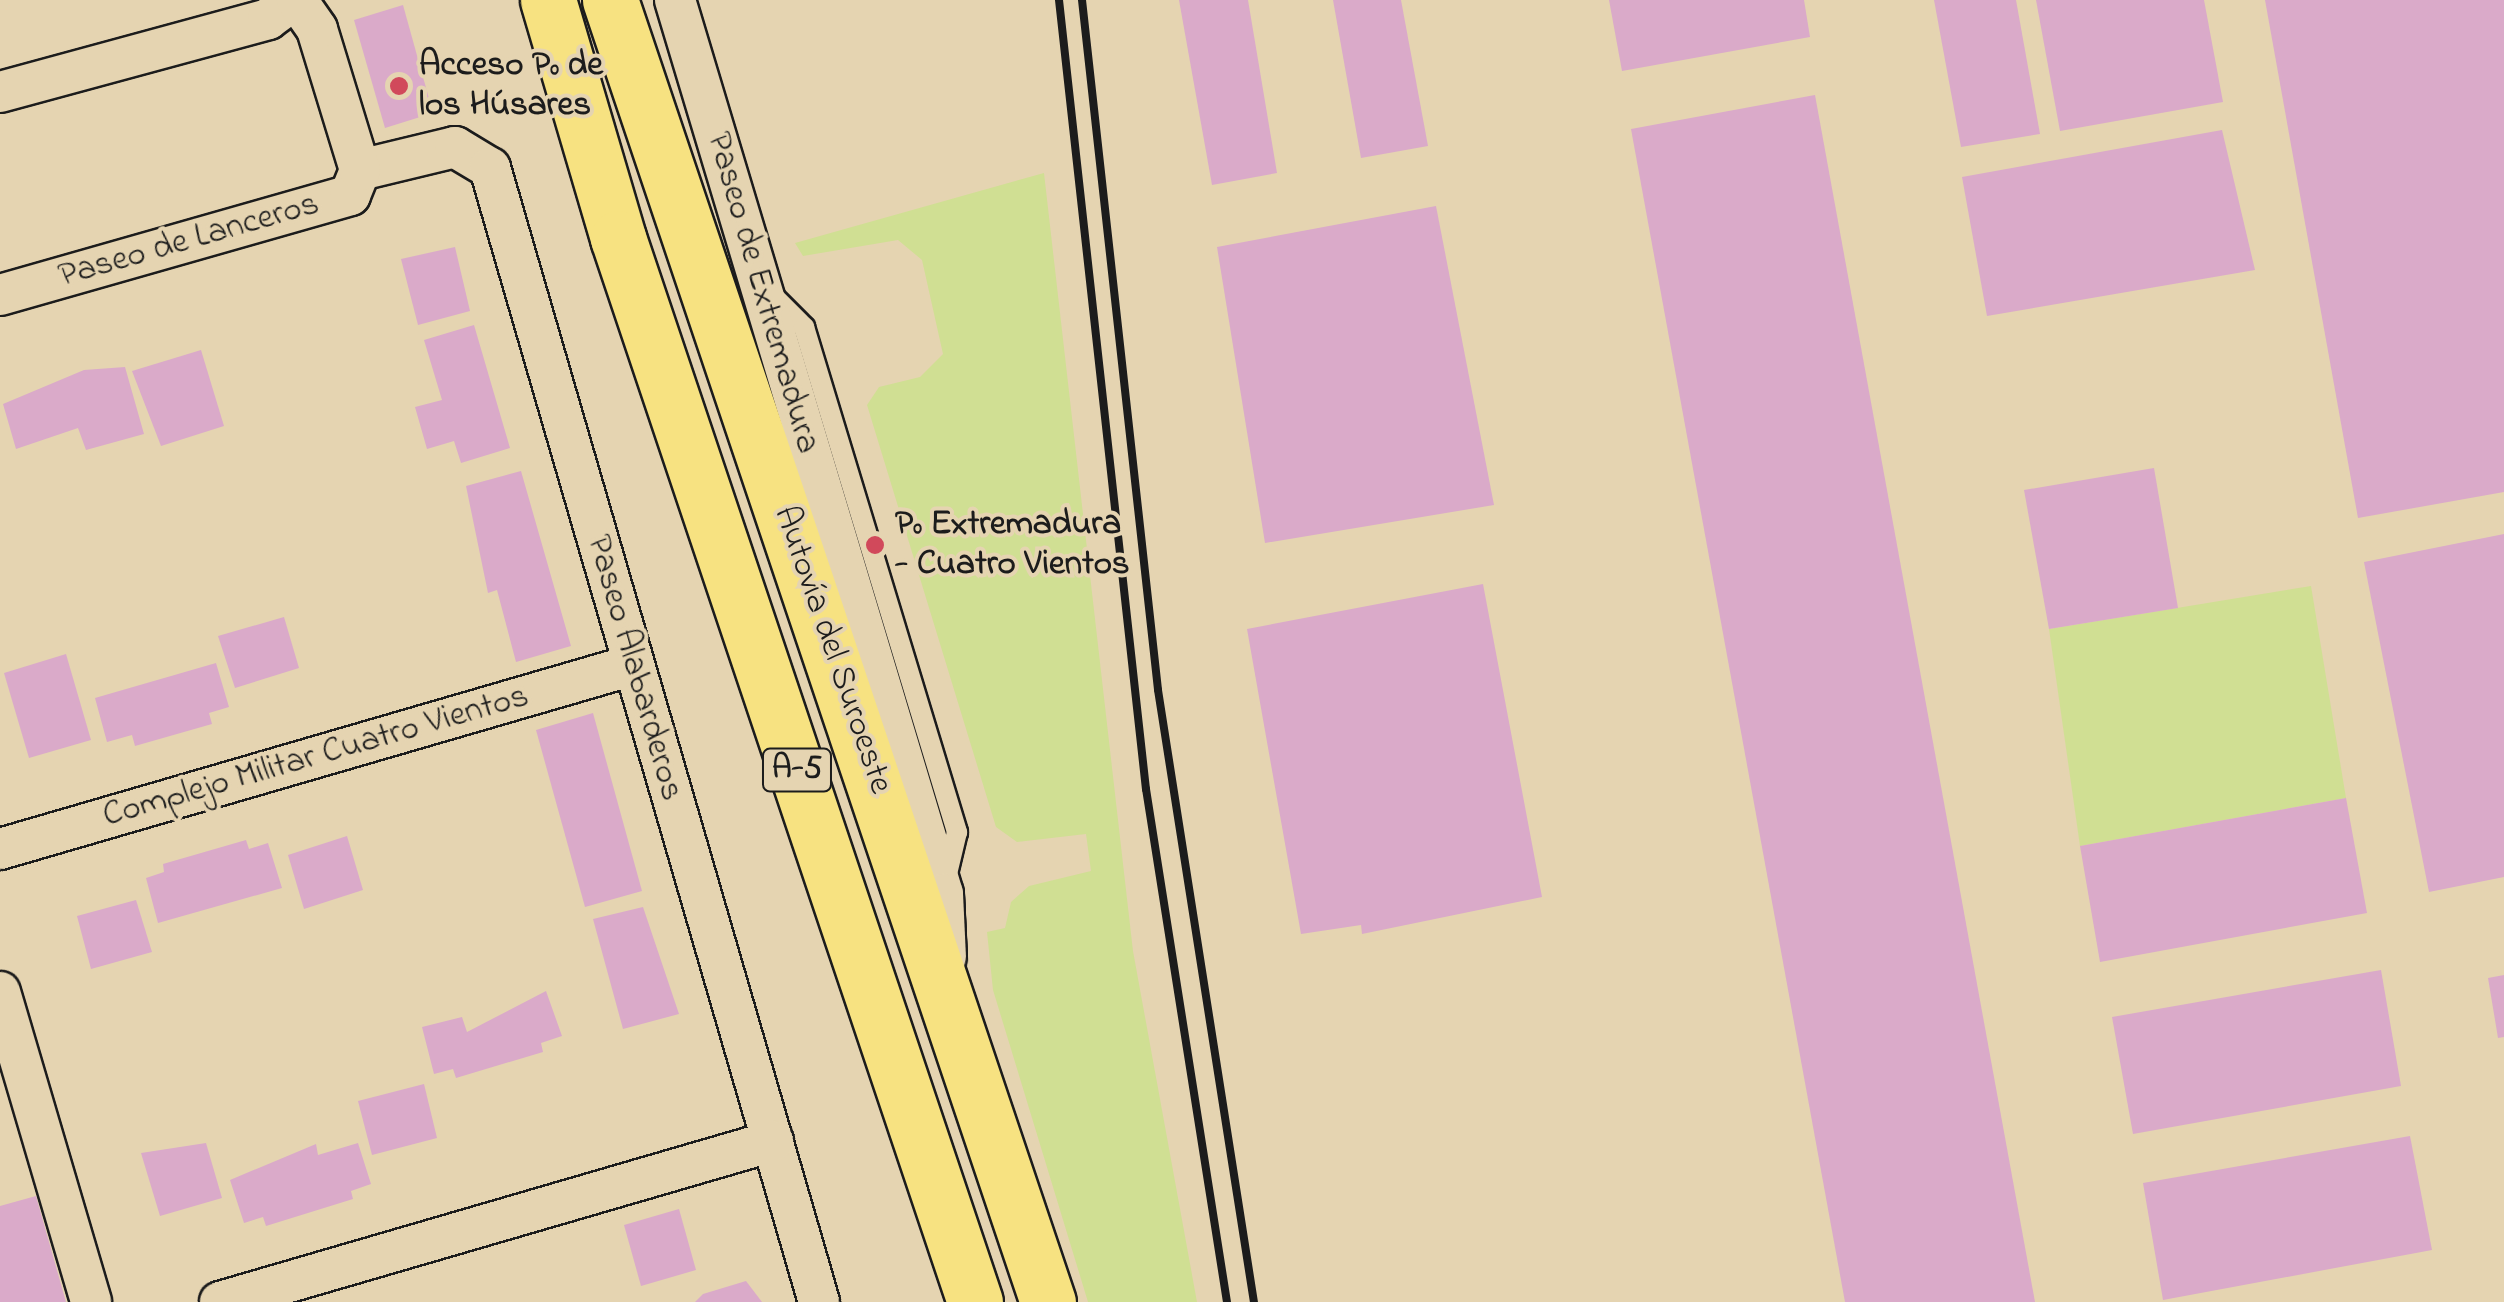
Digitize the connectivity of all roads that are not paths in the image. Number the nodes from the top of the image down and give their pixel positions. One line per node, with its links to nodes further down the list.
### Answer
1 (295, 0): 6 (street, Paseo de Lanceros); 7 (street, Paseo de Lanceros)
2 (512, 0): 8 (highway)
3 (548, 0): 8 (highway, Autovía del Suroeste / A-5)
4 (610, 0): 12 (highway, Autovía del Suroeste / A-5)
5 (676, 0): 12 (street, Paseo de Extremadura)
6 (0, 92)
7 (360, 170): 9 (street, Paseo de Lanceros); 10 (street, Paseo Alabarderos)
8 (618, 238): 18 (highway, Autovía del Suroeste / A-5)
9 (0, 295)
10 (633, 665): 11 (street, Complejo Militar Cuatro Vientos); 14 (street, Paseo Alabarderos)
11 (0, 849)
12 (948, 991): 19 (highway, Autovía del Suroeste / A-5)
13 (0, 992): 15 (street)
14 (773, 1141): 16 (street); 17 (street, Paseo Alabarderos)
15 (91, 1302)
16 (220, 1302)
17 (820, 1302)
18 (975, 1302)
19 (1048, 1302)

